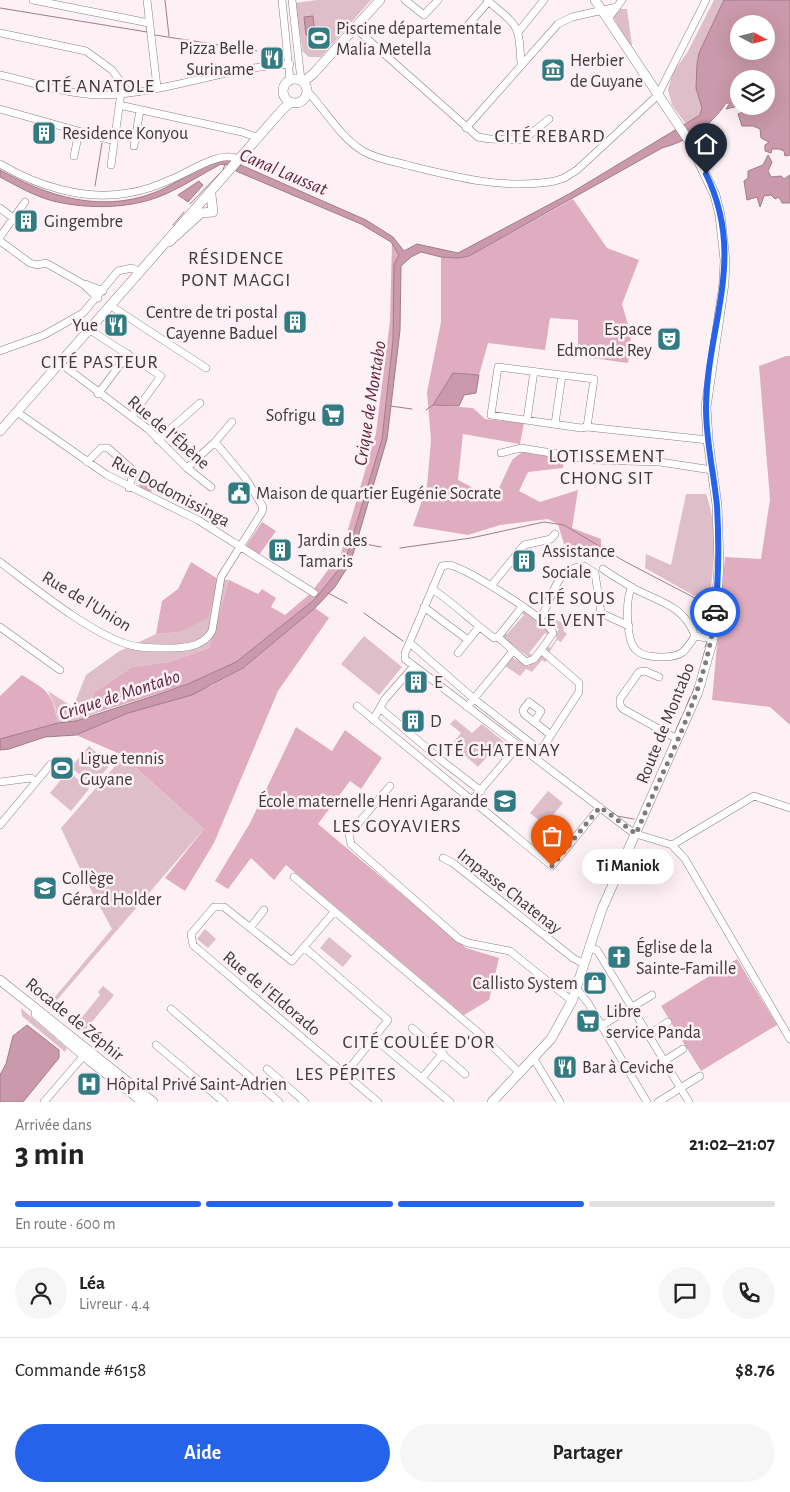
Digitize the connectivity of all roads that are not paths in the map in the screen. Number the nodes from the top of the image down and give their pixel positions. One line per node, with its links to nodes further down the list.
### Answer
1 (34, 0): 16 (street)
2 (147, 0): 16 (street)
3 (282, 0): 21 (street)
4 (292, 0): 26 (street)
5 (380, 0): 18 (main road)
6 (405, 0): 7 (street)
7 (438, 0)
8 (544, 0): 19 (street)
9 (596, 0): 14 (main road)
10 (622, 0): 13 (street)
11 (706, 0): 28 (street)
12 (491, 1): 17 (street); 19 (street)
13 (617, 7): 14 (street); 15 (street)
14 (602, 10): 15 (main road); 22 (street)
15 (608, 19): 28 (main road)
16 (149, 23): 25 (street)
17 (468, 25)
18 (355, 28): 26 (main road); 34 (street)
19 (519, 31): 22 (street)
20 (0, 33): 27 (street)
21 (290, 64): 24 (street); 25 (street)
22 (521, 64): 34 (street)
23 (0, 75): 27 (street)
24 (290, 80): 26 (main road); 29 (main road)
25 (157, 87): 27 (street)
26 (305, 88): 28 (street); 29 (main road)
27 (125, 93): 30 (street)
28 (658, 95): 71 (main road, Route de Montabo)
29 (287, 100): 36 (main road)
30 (120, 104): 32 (street); 37 (street)
31 (0, 109): 35 (street)
32 (140, 110): 36 (street); 38 (street)
33 (549, 119): 34 (street)
34 (466, 128)
35 (79, 132): 37 (street); 39 (street)
36 (260, 138): 41 (main road)
37 (114, 142): 42 (street)
38 (134, 146)
39 (74, 156)
40 (0, 164): 41 (street)
41 (236, 164): 48 (main road); 48 (main road)
42 (111, 165)
43 (25, 202): 45 (street)
44 (0, 208): 45 (street)
45 (13, 218): 46 (street)
46 (0, 237)
47 (0, 241): 50 (street)
48 (159, 251): 49 (main road)
49 (140, 272): 51 (street); 53 (main road)
50 (83, 284): 51 (street); 52 (street)
51 (103, 290): 52 (street)
52 (98, 298): 55 (street)
53 (111, 306): 54 (main road); 58 (street)
54 (90, 330): 56 (street); 57 (main road)
55 (0, 351)
56 (128, 354): 61 (street); 64 (street)
57 (60, 363): 61 (street, Rue de l'Ébène); 63 (main road)
58 (206, 368)
59 (534, 371): 60 (street); 65 (street); 65 (street)
60 (562, 375): 67 (street); 68 (street)
61 (98, 394): 64 (street, Rue de l'Ébène)
62 (200, 403): 70 (street)
63 (17, 412): 69 (main road); 74 (street, Rue Dodomissinga)
64 (132, 416): 70 (street, Rue de l'Ébène)
65 (528, 420): 67 (street)
66 (232, 422): 72 (street)
67 (556, 424): 68 (street)
68 (584, 427): 71 (street)
69 (0, 431)
70 (158, 440): 75 (street, Rue de l'Ébène)
71 (708, 440): 76 (main road, Route de Montabo)
72 (215, 442): 75 (street); 80 (street, Rue de l'Union)
73 (501, 453): 76 (street)
74 (87, 462): 78 (street, Rue Dodomissinga); 78 (street)
75 (187, 468): 77 (street, Rue de l'Ébène)
76 (712, 470): 95 (main road, Route de Montabo)
77 (211, 487)
78 (130, 488): 80 (street, Rue Dodomissinga)
79 (555, 534): 83 (street)
80 (240, 546): 81 (street, Rue de l'Union); 86 (street, Rue Dodomissinga)
81 (0, 562)
82 (603, 569): 84 (street)
83 (490, 586): 85 (street); 88 (street)
84 (632, 587): 90 (street); 93 (street)
85 (432, 589): 87 (street); 92 (street)
86 (314, 593)
87 (424, 607): 96 (street); 97 (street)
88 (522, 607): 89 (street); 94 (street)
89 (540, 619): 90 (street); 98 (street)
90 (629, 626): 93 (street)
91 (0, 627): 102 (street)
92 (478, 627): 94 (street); 96 (street)
93 (694, 636): 95 (street)
94 (498, 637): 99 (street)
95 (713, 639): 111 (main road, Route de Montabo)
96 (468, 640): 100 (street)
97 (410, 642): 101 (street); 104 (street)
98 (541, 650): 99 (street); 110 (street)
99 (513, 651): 104 (street)
100 (458, 653)
101 (414, 666): 106 (street); 107 (street)
102 (60, 670)
103 (659, 677): 111 (street)
104 (474, 698): 106 (street); 113 (street)
105 (356, 706): 108 (street)
106 (468, 707): 112 (street)
107 (381, 709): 108 (street); 118 (street)
108 (373, 720): 119 (street)
109 (535, 721): 110 (street)
110 (552, 735): 113 (street)
111 (677, 739): 123 (main road, Route de Montabo)
112 (519, 745): 113 (street); 118 (street)
113 (539, 754): 120 (street)
114 (51, 764): 116 (street)
115 (0, 782): 116 (street)
116 (36, 782): 122 (street)
117 (390, 786): 137 (street)
118 (480, 791): 119 (street)
119 (472, 800): 120 (street)
120 (600, 807): 123 (street)
121 (790, 808): 124 (street)
122 (0, 825)
123 (636, 834): 124 (street); 131 (main road, Route de Montabo)
124 (672, 845): 145 (street)
125 (443, 858): 132 (street, Impasse Chatenay)
126 (294, 877): 128 (street)
127 (264, 910): 129 (street)
128 (334, 912): 130 (street); 153 (street)
129 (250, 928): 130 (street); 154 (street, Rue de l'Eldorado)
130 (305, 948): 144 (street)
131 (589, 948): 132 (main road, Route de Montabo); 138 (street)
132 (584, 964): 135 (main road, Route de Montabo)
133 (0, 980): 148 (main road, Rocade de Zéphir)
134 (0, 986): 148 (main road, Rocade de Zéphir)
135 (576, 988): 137 (main road, Route de Montabo); 141 (street)
136 (652, 995): 138 (street)
137 (572, 1001): 150 (main road, Route de Montabo)
138 (632, 1008): 141 (street); 143 (street)
139 (171, 1009): 163 (street)
140 (668, 1022): 143 (street)
141 (601, 1026): 169 (street)
142 (412, 1028): 149 (street)
143 (648, 1035): 151 (street)
144 (375, 1039): 154 (street); 157 (street)
145 (790, 1039)
146 (156, 1045): 162 (street)
147 (683, 1049): 151 (street)
148 (86, 1053): 159 (street); 160 (main road, Rocade de Zéphir); 161 (main road, Rocade de Zéphir)
149 (443, 1053): 155 (street); 157 (street)
150 (534, 1059): 153 (main road, Route de Montabo); 168 (street)
151 (664, 1061): 158 (street)
152 (267, 1069): 164 (street)
153 (520, 1073): 167 (main road, Route de Montabo)
154 (345, 1074): 165 (street, Rue de l'Eldorado)
155 (465, 1074)
156 (700, 1076): 158 (street)
157 (422, 1078): 166 (street)
158 (680, 1088): 170 (street); 171 (street)
159 (44, 1102)
160 (143, 1102)
161 (153, 1102)
162 (224, 1102)
163 (279, 1102)
164 (306, 1102)
165 (378, 1102)
166 (450, 1102)
167 (492, 1102)
168 (560, 1102)
169 (647, 1102)
170 (658, 1102)
171 (689, 1102)

